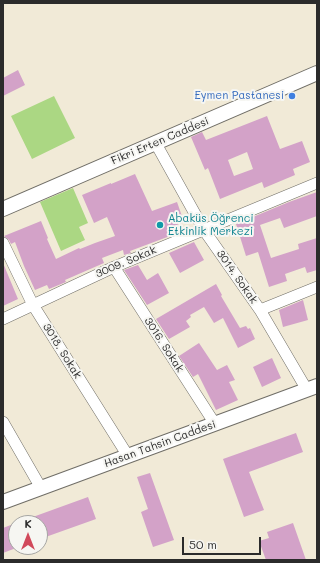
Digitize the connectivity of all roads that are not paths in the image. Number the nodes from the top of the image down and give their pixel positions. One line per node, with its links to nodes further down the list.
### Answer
1 (317, 73): 2 (street, Fikri Erten Caddesi)
2 (155, 142): 4 (street, Fikri Erten Caddesi); 5 (street, 3014. Sokak)
3 (317, 183): 5 (street, 3009. Sokak)
4 (3, 209)
5 (204, 230): 7 (street, 3009. Sokak); 10 (street, 3014. Sokak)
6 (3, 243): 9 (street, 3018. Sokak)
7 (114, 267): 9 (street, 3009. Sokak); 14 (street, 3016. Sokak)
8 (317, 287): 10 (street)
9 (33, 305): 11 (street, 3009. Sokak); 15 (street, 3018. Sokak)
10 (260, 310): 12 (street, 3014. Sokak)
11 (3, 319)
12 (312, 388): 14 (street, Hasan Tahsin Caddesi)
13 (3, 422): 16 (street)
14 (214, 424): 15 (street, Hasan Tahsin Caddesi)
15 (128, 456): 16 (street, Hasan Tahsin Caddesi)
16 (41, 488): 17 (street, Hasan Tahsin Caddesi)
17 (3, 502)

